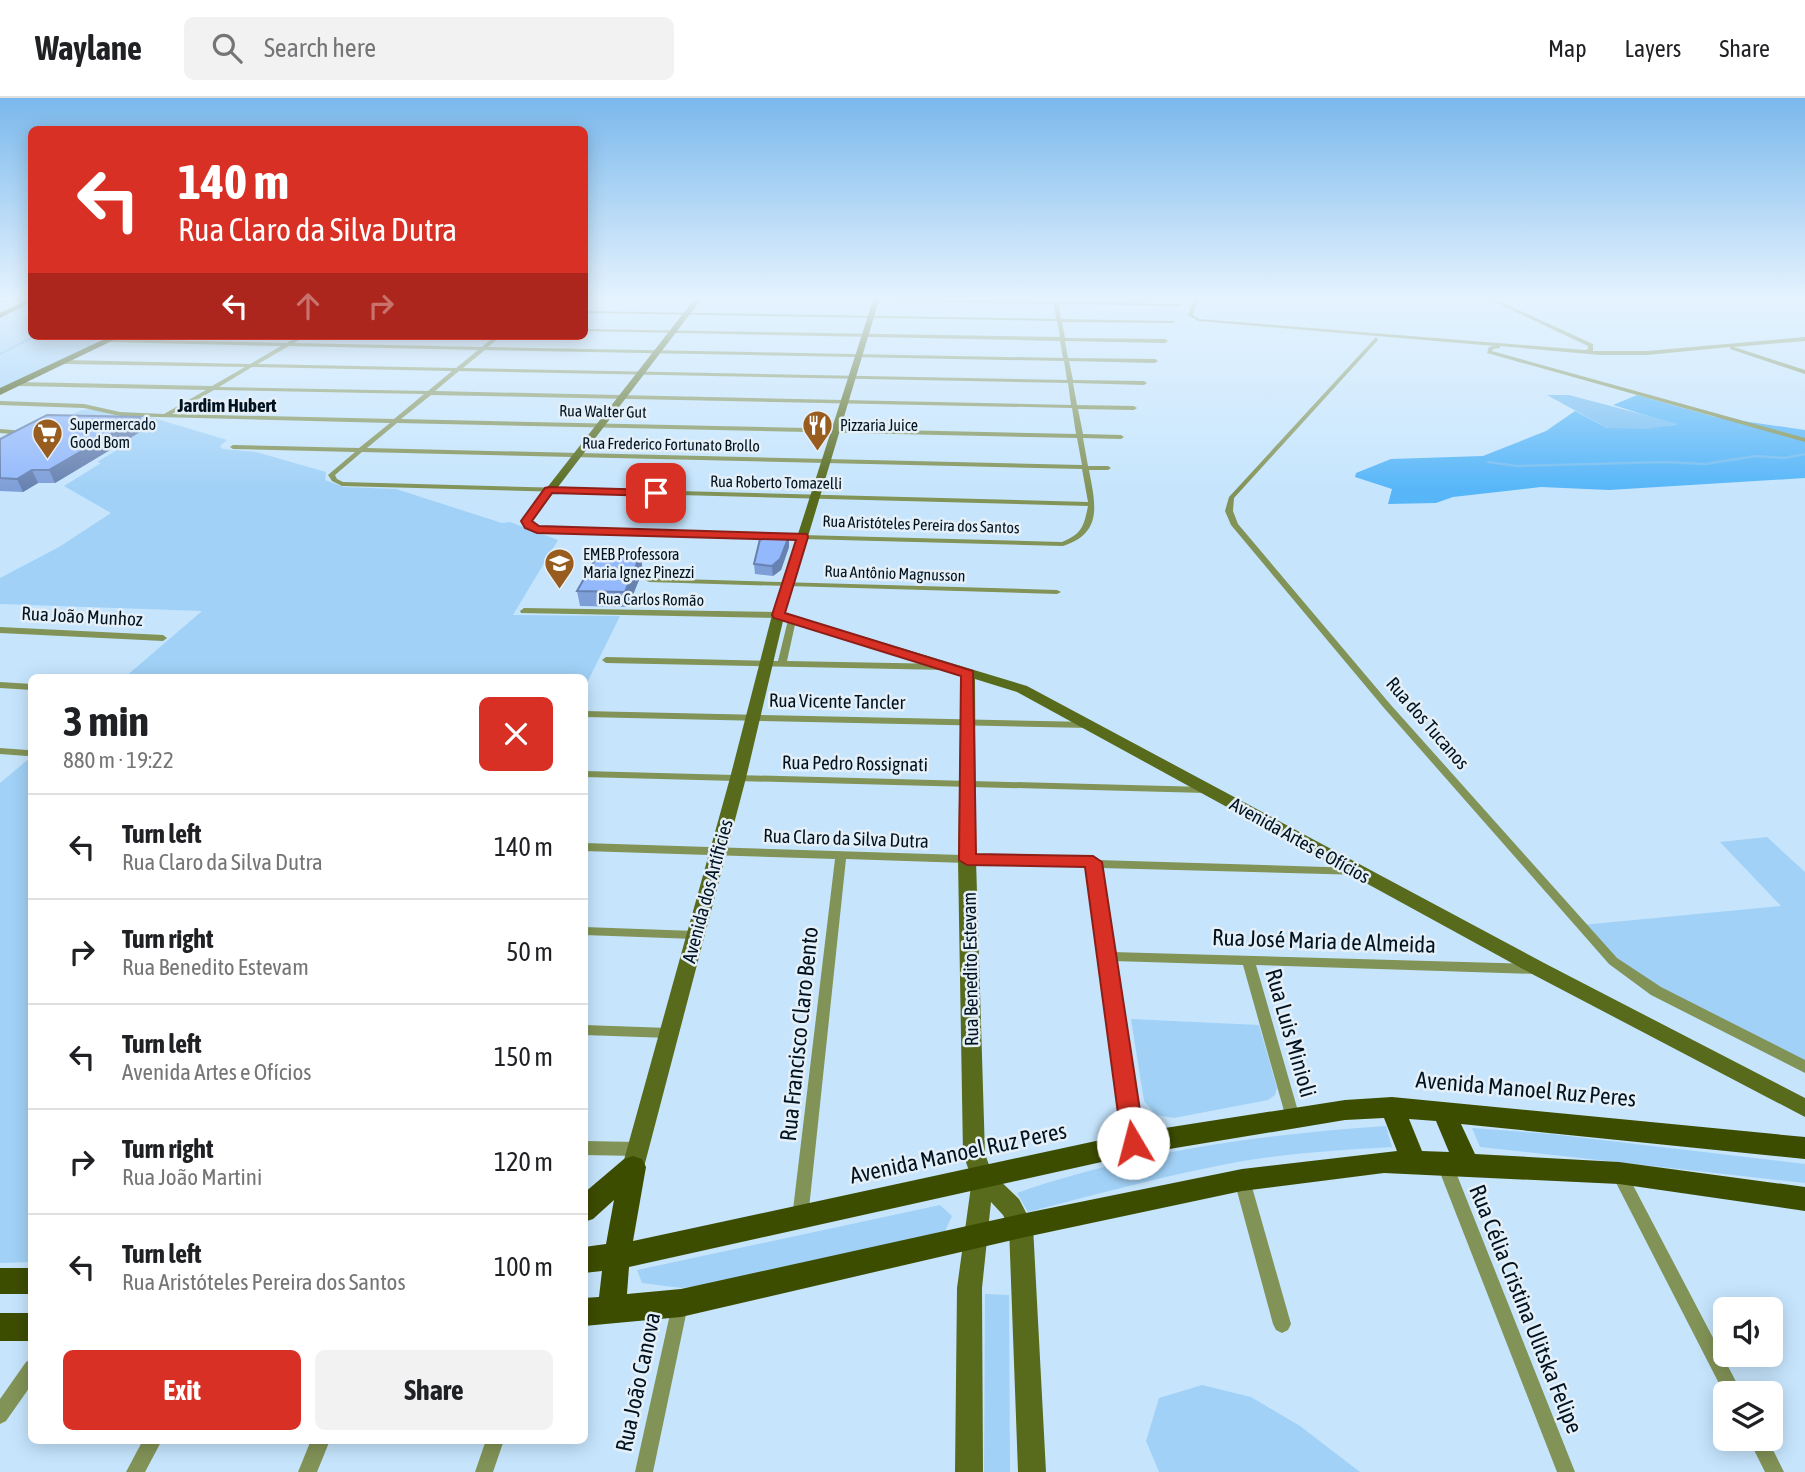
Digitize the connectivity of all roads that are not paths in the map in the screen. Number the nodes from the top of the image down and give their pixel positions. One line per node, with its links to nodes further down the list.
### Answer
1 (259, 361): 10 (street)
2 (467, 361): 11 (street)
3 (649, 361): 13 (street)
4 (856, 361): 14 (street, Avenida dos Artíficies)
5 (1067, 361): 15 (street)
6 (1356, 361): 85 (street, Rua dos Tucanos)
7 (1521, 361): 38 (street)
8 (1772, 361): 12 (street)
9 (65, 362): 10 (street); 17 (main road)
10 (249, 367): 11 (street); 18 (street)
11 (457, 370): 13 (street); 20 (street)
12 (1805, 372)
13 (640, 373): 14 (street); 21 (street)
14 (852, 378): 15 (street); 23 (street, Avenida dos Artíficies)
15 (1069, 382): 16 (street); 25 (street)
16 (1144, 383)
17 (19, 384): 18 (street); 19 (main road)
18 (209, 390): 20 (street); 27 (street)
19 (0, 392)
20 (428, 394): 21 (street); 29 (street)
21 (622, 398): 23 (street); 30 (street)
22 (0, 403): 24 (street, Rua Walter Gut)
23 (844, 403): 25 (street); 32 (street, Avenida dos Artíficies)
24 (84, 406): 27 (street, Rua Walter Gut); 28 (street)
25 (1074, 408): 26 (street); 35 (street)
26 (1134, 408)
27 (165, 416): 29 (street, Rua Walter Gut)
28 (61, 417)
29 (396, 421): 30 (street, Rua Walter Gut); 40 (street)
30 (601, 425): 32 (street, Rua Walter Gut); 41 (street)
31 (37, 428): 34 (street)
32 (836, 430): 35 (street, Rua Walter Gut); 42 (street, Avenida dos Artíficies)
33 (0, 431): 34 (street)
34 (26, 433): 37 (street)
35 (1079, 437): 36 (street, Rua Walter Gut); 43 (street)
36 (1121, 437)
37 (13, 438)
38 (1805, 440)
39 (233, 447): 40 (street, Rua Frederico Fortunato Brollo)
40 (358, 451): 41 (street, Rua Frederico Fortunato Brollo); 45 (street, Rua Roberto Tomazelli)
41 (576, 456): 42 (street, Rua Frederico Fortunato Brollo); 45 (street)
42 (826, 462): 43 (street, Rua Frederico Fortunato Brollo); 46 (street, Avenida dos Artíficies)
43 (1084, 468): 44 (street, Rua Frederico Fortunato Brollo); 47 (street)
44 (1108, 468)
45 (549, 490): 46 (street, Rua Roberto Tomazelli); 48 (street, Rua Aristóteles Pereira dos Santos)
46 (815, 497): 47 (street, Rua Roberto Tomazelli); 48 (street, Avenida dos Artíficies)
47 (1092, 504): 48 (street, Rua Aristóteles Pereira dos Santos)
48 (803, 537): 50 (street, Avenida dos Artíficies)
49 (649, 580): 50 (street, Rua Antônio Magnusson)
50 (789, 584): 51 (street, Rua Antônio Magnusson); 53 (street, Avenida dos Artíficies)
51 (1057, 592)
52 (524, 611): 53 (street, Rua Carlos Romão)
53 (785, 617): 57 (street, Avenida dos Artíficies); 58 (street, Avenida Artes e Ofícios)
54 (0, 630): 55 (street, Rua João Munhoz)
55 (163, 638)
56 (606, 660): 57 (street)
57 (775, 662): 58 (street); 63 (street, Avenida dos Artíficies)
58 (946, 667): 59 (street, Avenida Artes e Ofícios)
59 (968, 674): 64 (street, Rua Benedito Estevam); 65 (street, Avenida Artes e Ofícios)
60 (0, 685): 61 (street)
61 (28, 687)
62 (588, 713): 63 (street, Rua Vicente Tancler)
63 (753, 717): 64 (street, Rua Vicente Tancler); 69 (street, Avenida dos Artíficies)
64 (969, 722): 65 (street, Rua Vicente Tancler); 70 (street, Rua Benedito Estevam)
65 (1089, 725): 71 (street, Avenida Artes e Ofícios)
66 (0, 751): 67 (street)
67 (27, 753)
68 (588, 774): 69 (street, Rua Pedro Rossignati)
69 (738, 778): 70 (street, Rua Pedro Rossignati); 73 (street, Avenida dos Artíficies)
70 (966, 782): 71 (street, Rua Pedro Rossignati); 75 (street, Rua Benedito Estevam)
71 (1209, 790): 77 (street, Avenida Artes e Ofícios)
72 (588, 847): 73 (street, Rua Claro da Silva Dutra)
73 (718, 850): 74 (street, Rua Claro da Silva Dutra); 79 (street, Avenida dos Artíficies)
74 (841, 855): 75 (street, Rua Claro da Silva Dutra); 101 (street, Rua Francisco Claro Bento)
75 (967, 860): 76 (street, Rua Claro da Silva Dutra); 97 (street, Rua Benedito Estevam)
76 (1093, 862): 77 (street, Rua Claro da Silva Dutra); 80 (street)
77 (1358, 872): 82 (street, Avenida Artes e Ofícios)
78 (588, 931): 79 (street)
79 (695, 935): 84 (street, Avenida dos Artíficies)
80 (1107, 956): 81 (street, Rua José Maria de Almeida); 90 (street)
81 (1248, 960): 82 (street, Rua José Maria de Almeida); 89 (street, Rua Luis Minioli)
82 (1539, 969): 87 (street, Avenida Artes e Ofícios)
83 (588, 1030): 84 (street)
84 (669, 1032): 93 (street, Avenida dos Artíficies)
85 (1805, 1067)
86 (1392, 1107): 88 (main road, Avenida Manoel Ruz Peres); 89 (main road, Avenida Manoel Ruz Peres); 94 (main road)
87 (1805, 1108)
88 (1444, 1112): 91 (main road, Avenida Manoel Ruz Peres); 95 (main road)
89 (1293, 1118): 90 (main road, Avenida Manoel Ruz Peres)
90 (1133, 1143): 97 (main road, Avenida Manoel Ruz Peres)
91 (1805, 1148)
92 (588, 1149): 93 (street)
93 (636, 1158): 100 (main road); 104 (main road)
94 (1415, 1162): 95 (main road); 98 (main road)
95 (1455, 1163): 96 (main road); 126 (street, Rua Célia Cristina Ulitska Felipe)
96 (1619, 1173): 99 (main road); 114 (street)
97 (983, 1179): 101 (main road, Avenida Manoel Ruz Peres); 102 (street); 103 (street)
98 (1242, 1180): 102 (main road); 110 (street)
99 (1805, 1199)
100 (588, 1206)
101 (800, 1218): 104 (main road, Avenida Manoel Ruz Peres)
102 (1021, 1226): 103 (main road); 125 (street)
103 (972, 1238): 108 (main road); 124 (street)
104 (617, 1257): 105 (main road, Avenida Manoel Ruz Peres); 109 (main road)
105 (588, 1260)
106 (28, 1281): 107 (main road)
107 (0, 1282)
108 (681, 1303): 109 (main road); 123 (street, Rua João Canova)
109 (598, 1311)
110 (1282, 1324)
111 (0, 1327): 112 (main road)
112 (28, 1327)
113 (28, 1374): 115 (street)
114 (1728, 1381)
115 (0, 1415)
116 (151, 1444): 120 (street)
117 (319, 1444): 121 (street)
118 (494, 1444): 122 (street)
119 (1764, 1451): 127 (street)
120 (135, 1472)
121 (307, 1472)
122 (484, 1472)
123 (644, 1472)
124 (969, 1472)
125 (1032, 1472)
126 (1566, 1472)
127 (1775, 1472)

